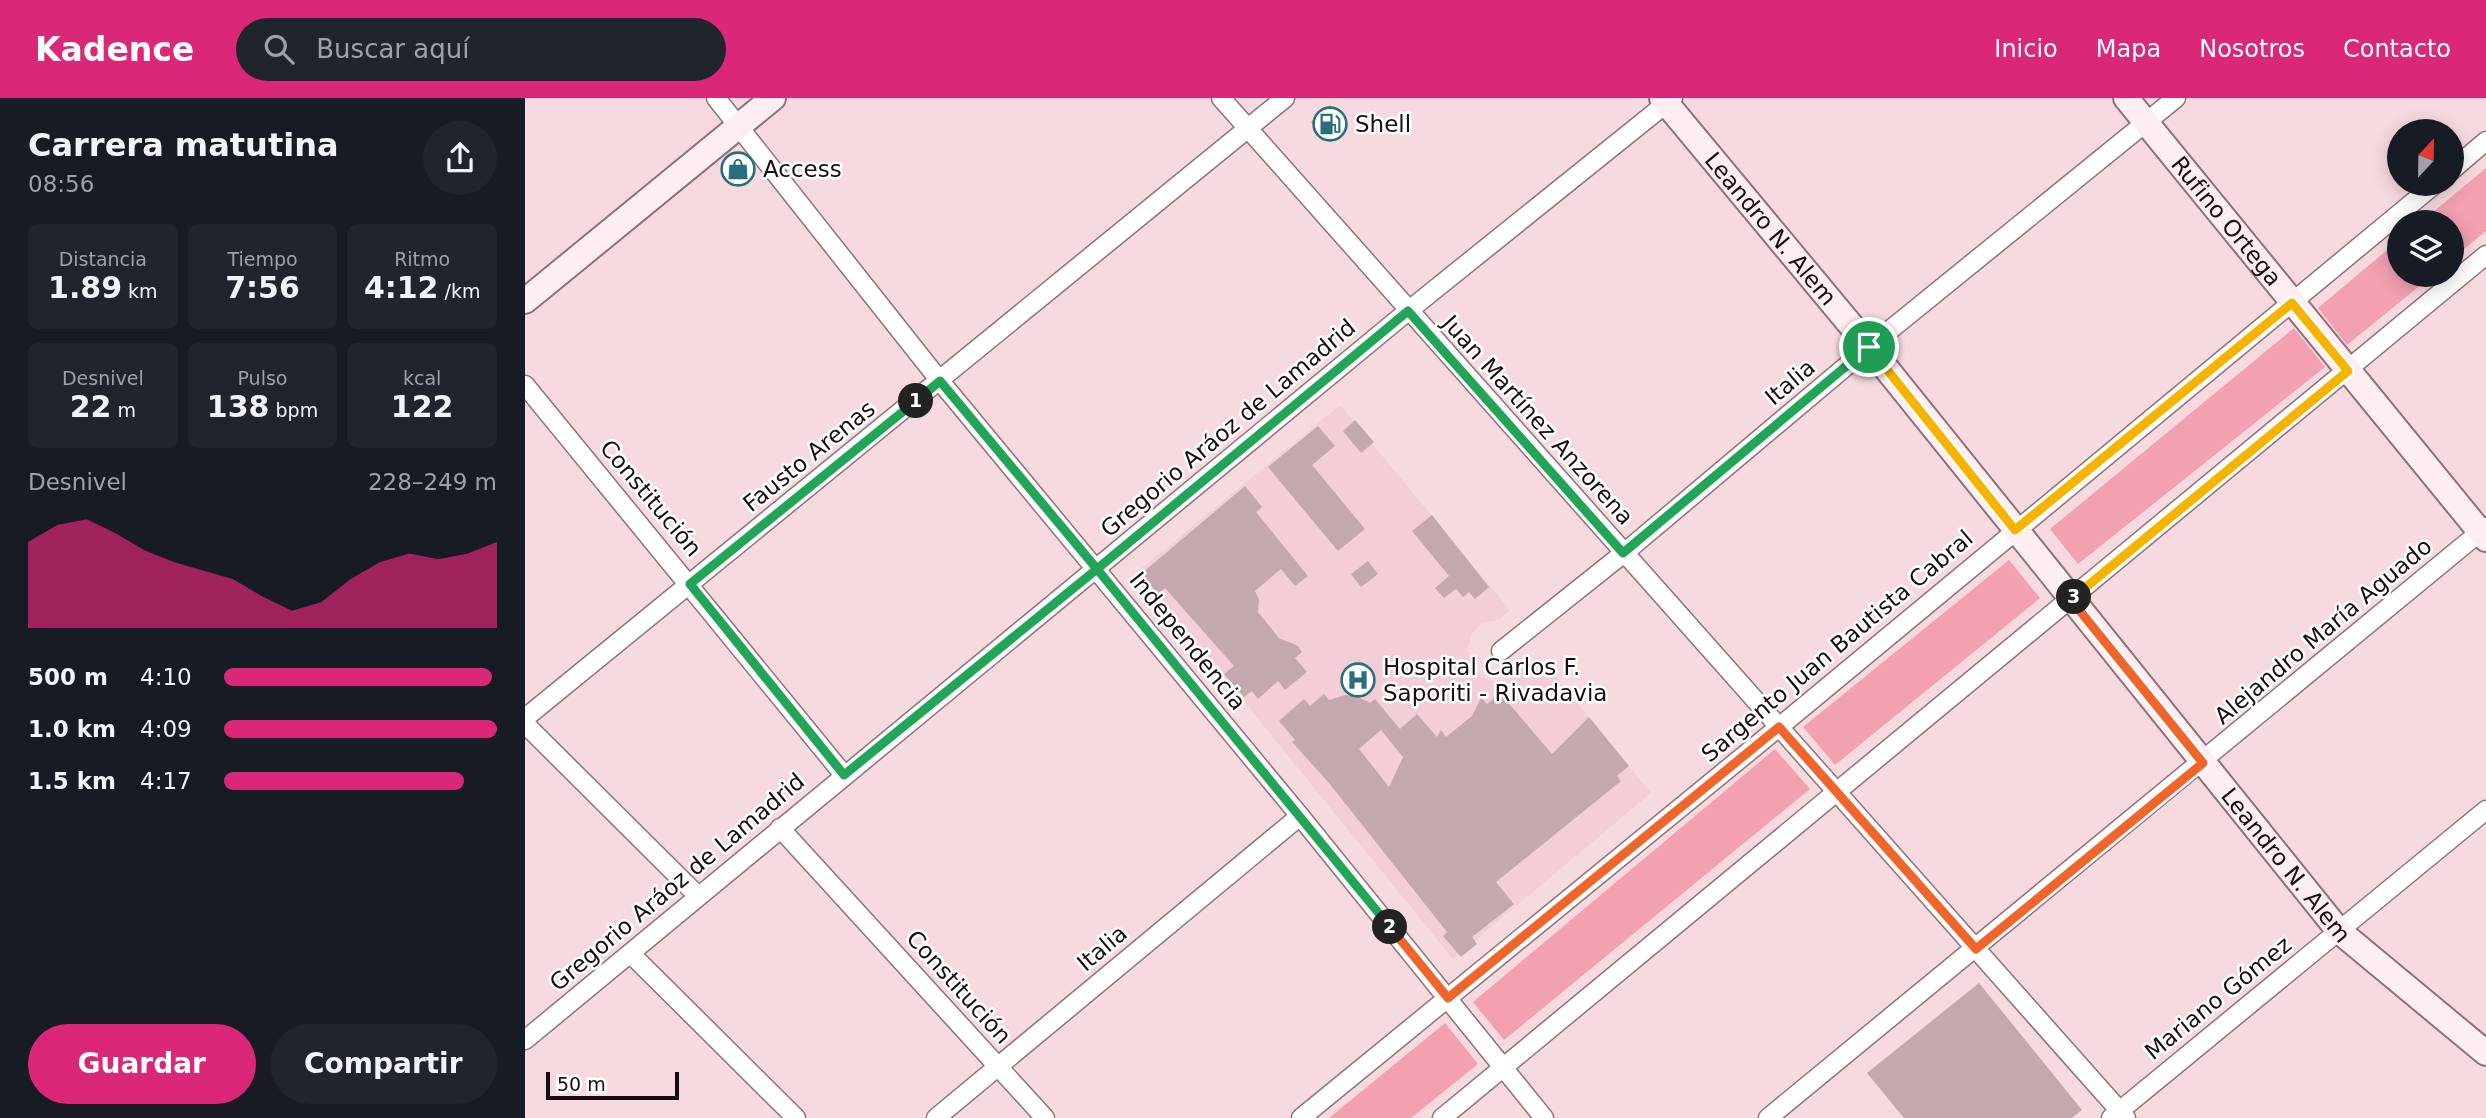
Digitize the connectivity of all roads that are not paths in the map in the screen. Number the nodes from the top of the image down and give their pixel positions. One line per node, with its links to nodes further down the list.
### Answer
1 (716, 98): 9 (street, Independencia)
2 (773, 98): 9 (street)
3 (1221, 98): 10 (street, Juan Martínez Anzorena)
4 (1285, 98): 10 (street, Fausto Arenas)
5 (2126, 98): 8 (street, Rufino Ortega)
6 (2176, 98): 8 (street, Italia)
7 (1667, 100): 17 (street, Gregorio Aráoz de Lamadrid); 18 (street, Leandro N. Alem)
8 (2146, 122): 16 (street, Rufino Ortega); 18 (street, Italia)
9 (738, 126): 15 (street); 20 (street, Independencia)
10 (1248, 128): 17 (street, Juan Martínez Anzorena); 20 (street, Fausto Arenas)
11 (2486, 141): 12 (street)
12 (2464, 160)
13 (2421, 196): 16 (street, Sargento Juan Bautista Cabral)
14 (2486, 255): 19 (street)
15 (525, 301)
16 (2292, 303): 19 (street, Rufino Ortega); 22 (street, Sargento Juan Bautista Cabral)
17 (1408, 311): 24 (street, Juan Martínez Anzorena); 25 (street, Gregorio Aráoz de Lamadrid)
18 (1869, 347): 22 (street, Leandro N. Alem); 24 (street, Italia)
19 (2348, 371): 23 (street, Rufino Ortega); 27 (street)
20 (940, 381): 25 (street, Independencia); 26 (street, Fausto Arenas)
21 (525, 385): 26 (street, Constitución)
22 (2015, 530): 27 (street, Leandro N. Alem); 31 (street, Sargento Juan Bautista Cabral)
23 (2484, 533): 32 (street, Alejandro María Aguado)
24 (1623, 553): 28 (street, Italia); 31 (street, Juan Martínez Anzorena)
25 (1097, 569): 33 (street, Gregorio Aráoz de Lamadrid); 36 (street, Independencia)
26 (690, 584): 29 (street, Fausto Arenas); 33 (street, Constitución)
27 (2071, 600): 32 (street, Leandro N. Alem); 34 (street)
28 (1501, 651)
29 (525, 718)
30 (525, 724): 38 (street)
31 (1779, 727): 34 (street, Juan Martínez Anzorena); 42 (street, Sargento Juan Bautista Cabral)
32 (2203, 763): 39 (street, Leandro N. Alem); 40 (street, Alejandro María Aguado)
33 (844, 775): 37 (street, Gregorio Aráoz de Lamadrid)
34 (1836, 791): 40 (street, Juan Martínez Anzorena); 46 (street)
35 (2486, 810): 39 (street, Mariano Gómez)
36 (1300, 816): 42 (street, Independencia); 45 (street, Italia)
37 (780, 828): 38 (street, Gregorio Aráoz de Lamadrid); 45 (street, Constitución)
38 (698, 896): 41 (street, Gregorio Aráoz de Lamadrid)
39 (2339, 931): 44 (street, Leandro N. Alem); 47 (street, Mariano Gómez)
40 (1976, 949): 47 (street, Juan Martínez Anzorena); 54 (street, Alejandro María Aguado)
41 (631, 954): 43 (street, Gregorio Aráoz de Lamadrid); 48 (street)
42 (1448, 998): 46 (street, Independencia); 51 (street, Sargento Juan Bautista Cabral)
43 (525, 1040)
44 (2486, 1053)
45 (997, 1066): 49 (street, Italia); 50 (street, Constitución)
46 (1503, 1068): 52 (street); 53 (street, Independencia)
47 (2119, 1116)
48 (796, 1118)
49 (936, 1118)
50 (1045, 1118)
51 (1301, 1118)
52 (1442, 1118)
53 (1544, 1118)
54 (1768, 1118)

